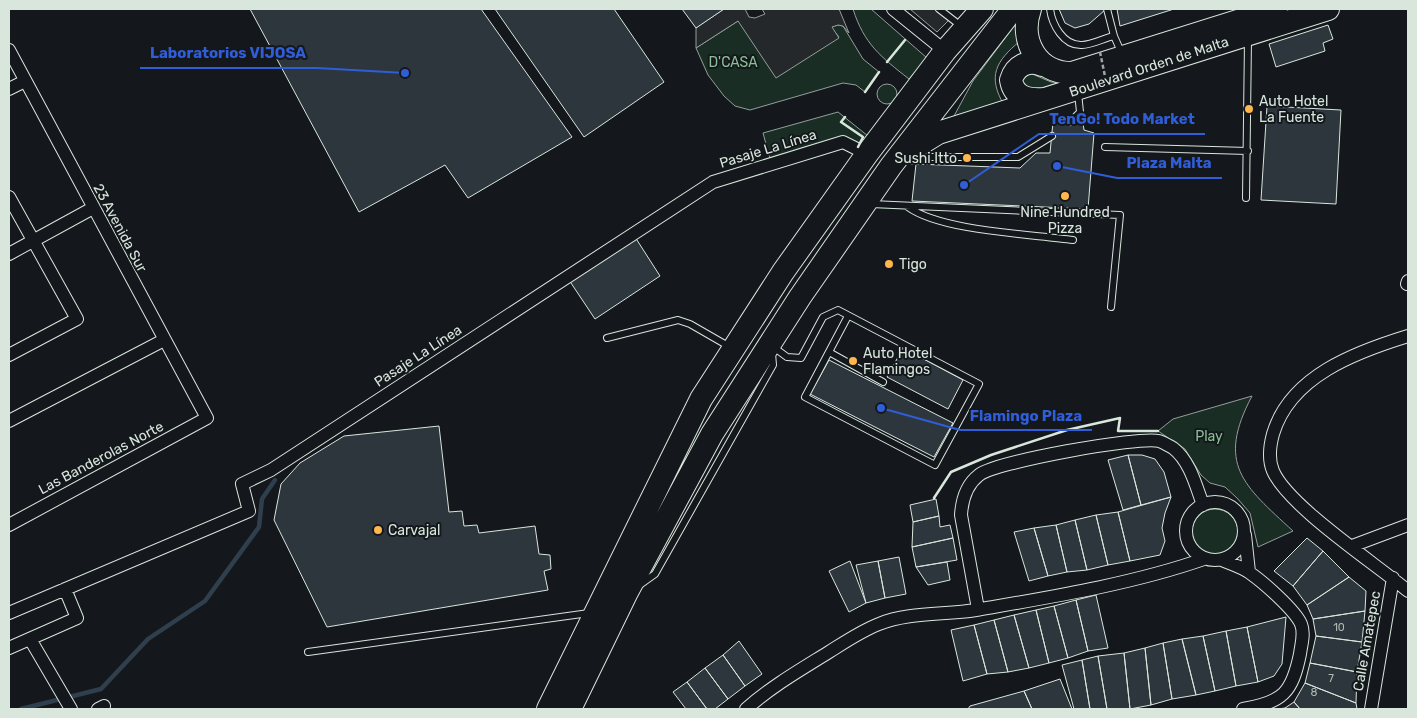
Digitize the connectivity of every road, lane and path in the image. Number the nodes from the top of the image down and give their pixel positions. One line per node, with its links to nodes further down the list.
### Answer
1 (893, 9): 13 (street)
2 (939, 9): 10 (lane)
3 (982, 9): 10 (highway)
4 (1013, 9): 28 (highway)
5 (1030, 9): 17 (highway)
6 (1050, 9): 12 (lane)
7 (1107, 9): 12 (lane)
8 (1276, 9): 16 (highway, Boulevard Orden de Malta)
9 (1328, 9): 11 (highway, Boulevard Orden de Malta)
10 (964, 28): 13 (highway)
11 (1248, 35): 21 (highway, Boulevard Orden de Malta); 26 (lane)
12 (1114, 36): 16 (lane)
13 (945, 51): 27 (highway)
14 (9, 52): 18 (street, 23 Avenida Sur)
15 (1100, 52): 19 (path, bridge)
16 (1124, 58): 17 (highway, Boulevard Orden de Malta)
17 (1042, 65): 22 (highway)
18 (24, 81): 20 (street); 33 (street, 23 Avenida Sur)
19 (1107, 86)
20 (9, 89)
21 (1078, 90): 22 (highway, Boulevard Orden de Malta); 23 (lane)
22 (1050, 99): 28 (highway, Boulevard Orden de Malta)
23 (1070, 122)
24 (1052, 136): 28 (lane)
25 (1105, 147): 26 (lane)
26 (1248, 151): 30 (lane)
27 (867, 154): 44 (highway); 61 (street, Pasaje La Línea)
28 (891, 166): 31 (highway)
29 (9, 197): 34 (street)
30 (1246, 198)
31 (865, 203): 32 (lane); 43 (highway)
32 (907, 207): 35 (lane); 38 (lane)
33 (93, 208): 36 (street); 42 (street, 23 Avenida Sur)
34 (14, 217): 36 (street)
35 (1074, 240)
36 (33, 241): 37 (street); 46 (street)
37 (9, 254)
38 (1111, 307)
39 (848, 316): 43 (lane); 45 (lane); 45 (lane)
40 (1408, 336): 55 (street)
41 (607, 338): 44 (lane)
42 (164, 340): 48 (street, 23 Avenida Sur); 49 (street)
43 (770, 344): 72 (highway)
44 (734, 349): 64 (highway)
45 (829, 352): 47 (lane)
46 (9, 355)
47 (883, 382)
48 (207, 418): 51 (street, Las Banderolas Norte)
49 (9, 421)
50 (1203, 505): 53 (street); 54 (street); 63 (street)
51 (9, 525)
52 (1408, 525): 55 (street)
53 (1185, 530): 56 (street); 58 (street)
54 (1245, 532): 57 (street); 59 (street)
55 (1352, 546): 60 (street)
56 (1204, 559): 57 (street); 58 (street)
57 (1222, 560): 59 (street)
58 (1170, 571): 63 (street)
59 (1249, 572): 75 (street)
60 (1393, 578): 62 (street); 76 (street, Calle Amatepec)
61 (65, 589): 65 (street, Pasaje La Línea); 66 (street)
62 (1408, 591)
63 (978, 609): 69 (street)
64 (596, 612): 68 (lane); 71 (highway)
65 (9, 614)
66 (30, 640): 67 (street); 70 (street)
67 (9, 648)
68 (308, 652)
69 (770, 688): 73 (street); 74 (street)
70 (70, 709)
71 (548, 709)
72 (570, 709)
73 (746, 709)
74 (763, 709)
75 (1244, 709)
76 (1371, 709)

